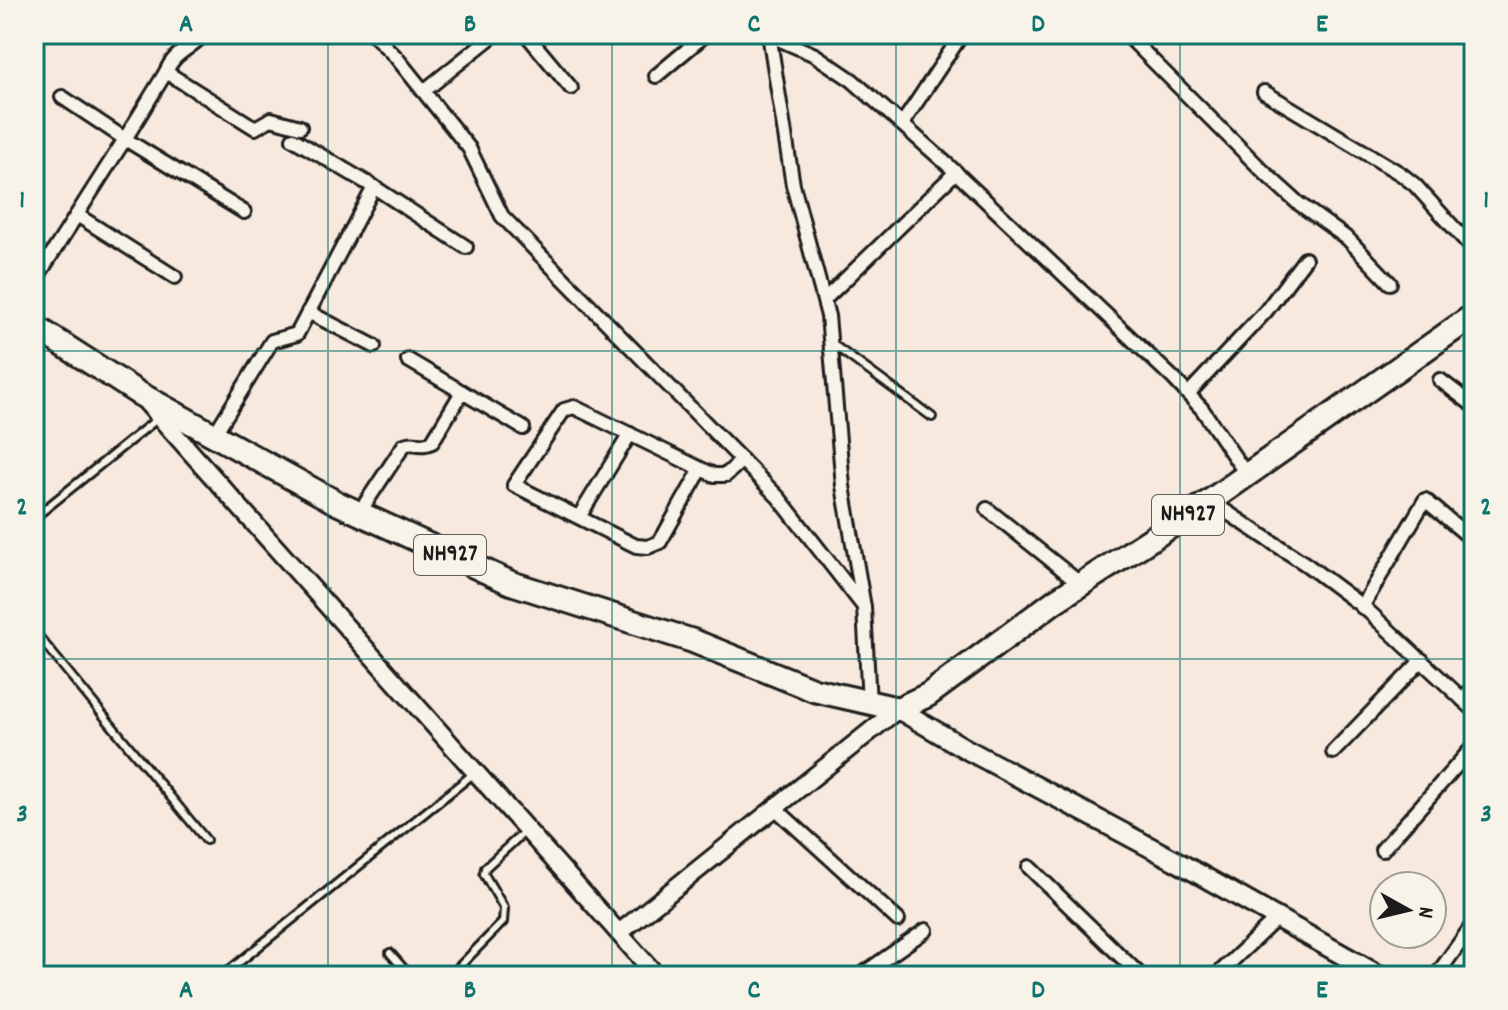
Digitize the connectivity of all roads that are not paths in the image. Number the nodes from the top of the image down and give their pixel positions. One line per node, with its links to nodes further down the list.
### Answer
1 (204, 34): 9 (street)
2 (373, 34): 12 (street)
3 (495, 34): 12 (street)
4 (526, 34): 11 (street)
5 (706, 34): 10 (street)
6 (962, 34): 15 (street)
7 (1126, 34): 26 (street)
8 (769, 35): 15 (street); 27 (street)
9 (166, 72): 16 (street); 18 (street)
10 (656, 76)
11 (571, 88)
12 (424, 91): 44 (street)
13 (1264, 92): 22 (street)
14 (62, 97): 16 (street)
15 (902, 124): 17 (street)
16 (125, 139): 19 (street); 20 (street)
17 (956, 172): 27 (street); 37 (street)
18 (374, 187): 21 (street); 28 (street)
19 (244, 212)
20 (77, 215): 24 (street); 25 (street)
21 (466, 247)
22 (1474, 250)
23 (1305, 259): 37 (street)
24 (175, 277)
25 (34, 282)
26 (1390, 283)
27 (824, 300): 31 (street)
28 (308, 312): 32 (street); 43 (street)
29 (1474, 315): 46 (highway, NH927)
30 (34, 326): 36 (highway, NH927)
31 (830, 342): 40 (lane); 54 (street)
32 (374, 346)
33 (408, 360): 35 (street)
34 (1440, 380): 38 (street)
35 (462, 392): 41 (street); 49 (street)
36 (138, 393): 39 (main road); 43 (highway, NH927)
37 (1188, 394): 46 (street)
38 (1474, 406)
39 (160, 417): 51 (lane); 65 (main road)
40 (932, 417)
41 (523, 428)
42 (630, 434): 45 (street); 50 (street); 50 (street)
43 (214, 435): 49 (highway, NH927)
44 (742, 460): 45 (street); 54 (street)
45 (701, 469): 50 (street)
46 (1246, 474): 47 (highway, NH927)
47 (1210, 501): 53 (highway, NH927); 55 (street)
48 (987, 509): 53 (street)
49 (359, 513): 60 (highway, NH927)
50 (579, 517)
51 (34, 518)
52 (1474, 541): 55 (street)
53 (1081, 584): 61 (highway, NH927)
54 (864, 607): 60 (street)
55 (1362, 607): 57 (street)
56 (34, 631): 68 (lane)
57 (1422, 660): 59 (street); 64 (street)
58 (1474, 685): 59 (street)
59 (1463, 700): 62 (street)
60 (869, 704): 61 (highway, NH927)
61 (898, 709): 66 (main road); 71 (main road)
62 (1474, 710)
63 (1474, 746): 69 (street)
64 (1333, 752)
65 (476, 772): 67 (main road); 77 (lane)
66 (776, 809): 72 (street); 75 (main road)
67 (527, 829): 75 (main road); 79 (lane)
68 (206, 840)
69 (1382, 850)
70 (1029, 867): 82 (street)
71 (1277, 918): 83 (street); 84 (main road)
72 (898, 920)
73 (1474, 923): 85 (street)
74 (926, 930): 81 (street)
75 (619, 933): 80 (main road)
76 (390, 953): 78 (lane)
77 (222, 976)
78 (410, 976)
79 (450, 976)
80 (657, 976)
81 (860, 976)
82 (1141, 976)
83 (1216, 976)
84 (1380, 976)
85 (1436, 976)

